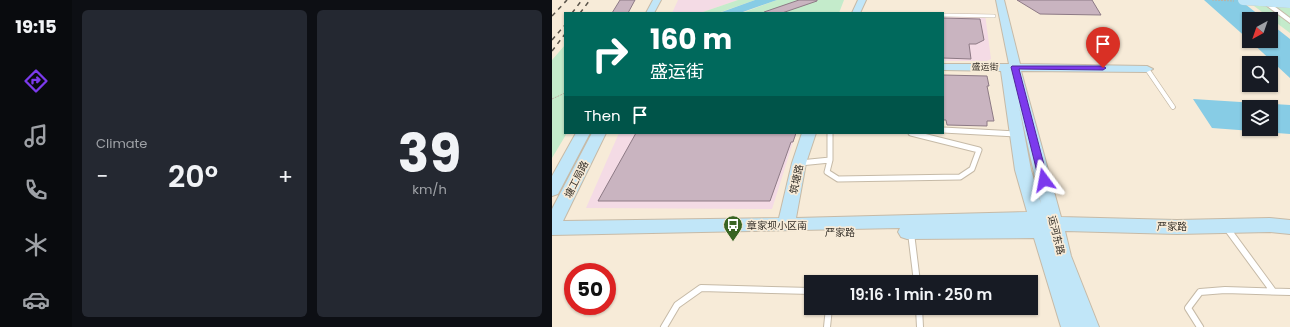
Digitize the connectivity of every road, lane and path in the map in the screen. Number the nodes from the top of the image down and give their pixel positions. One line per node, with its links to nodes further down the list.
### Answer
1 (862, 0): 10 (main road)
2 (991, 0): 12 (main road, 运河东路)
3 (1000, 0): 15 (main road, 运河东路)
4 (1243, 0): 7 (main road, bridge)
5 (1262, 0): 13 (street)
6 (1282, 0): 7 (main road, bridge)
7 (1290, 2)
8 (661, 4): 9 (main road)
9 (651, 12)
10 (856, 12)
11 (944, 15): 12 (lane)
12 (994, 16): 15 (main road, 运河东路)
13 (1290, 21)
14 (944, 67): 15 (main road, 盛运街)
15 (1010, 67): 16 (main road, 盛运街); 26 (main road, 运河东路); 30 (main road, 运河东路)
16 (1147, 69): 19 (lane)
17 (564, 93): 18 (path)
18 (552, 99)
19 (1174, 107)
20 (944, 130): 26 (lane)
21 (582, 134): 29 (main road, 塘工局路)
22 (598, 134): 33 (main road, 塘工局路)
23 (808, 134): 28 (main road, 筑塘路)
24 (830, 134): 27 (lane)
25 (915, 134): 27 (lane)
26 (1017, 134): 30 (main road, 运河东路)
27 (830, 160): 28 (lane)
28 (799, 163): 31 (main road, 筑塘路)
29 (552, 190)
30 (1044, 224): 31 (main road, 严家路); 32 (main road, 严家路); 35 (main road, 严家路); 46 (main road, 运河东路); 47 (main road, 运河东路)
31 (786, 225): 33 (main road, 严家路)
32 (1225, 225): 34 (main road, 严家路); 39 (lane)
33 (552, 226)
34 (1290, 227)
35 (910, 232): 36 (main road, 严家路); 37 (lane)
36 (552, 238)
37 (915, 275)
38 (804, 291): 43 (lane)
39 (1273, 291): 40 (lane); 48 (lane)
40 (1290, 292)
41 (828, 315): 44 (lane)
42 (919, 315): 45 (lane)
43 (664, 327)
44 (827, 327)
45 (920, 327)
46 (1072, 327)
47 (1088, 327)
48 (1200, 327)

